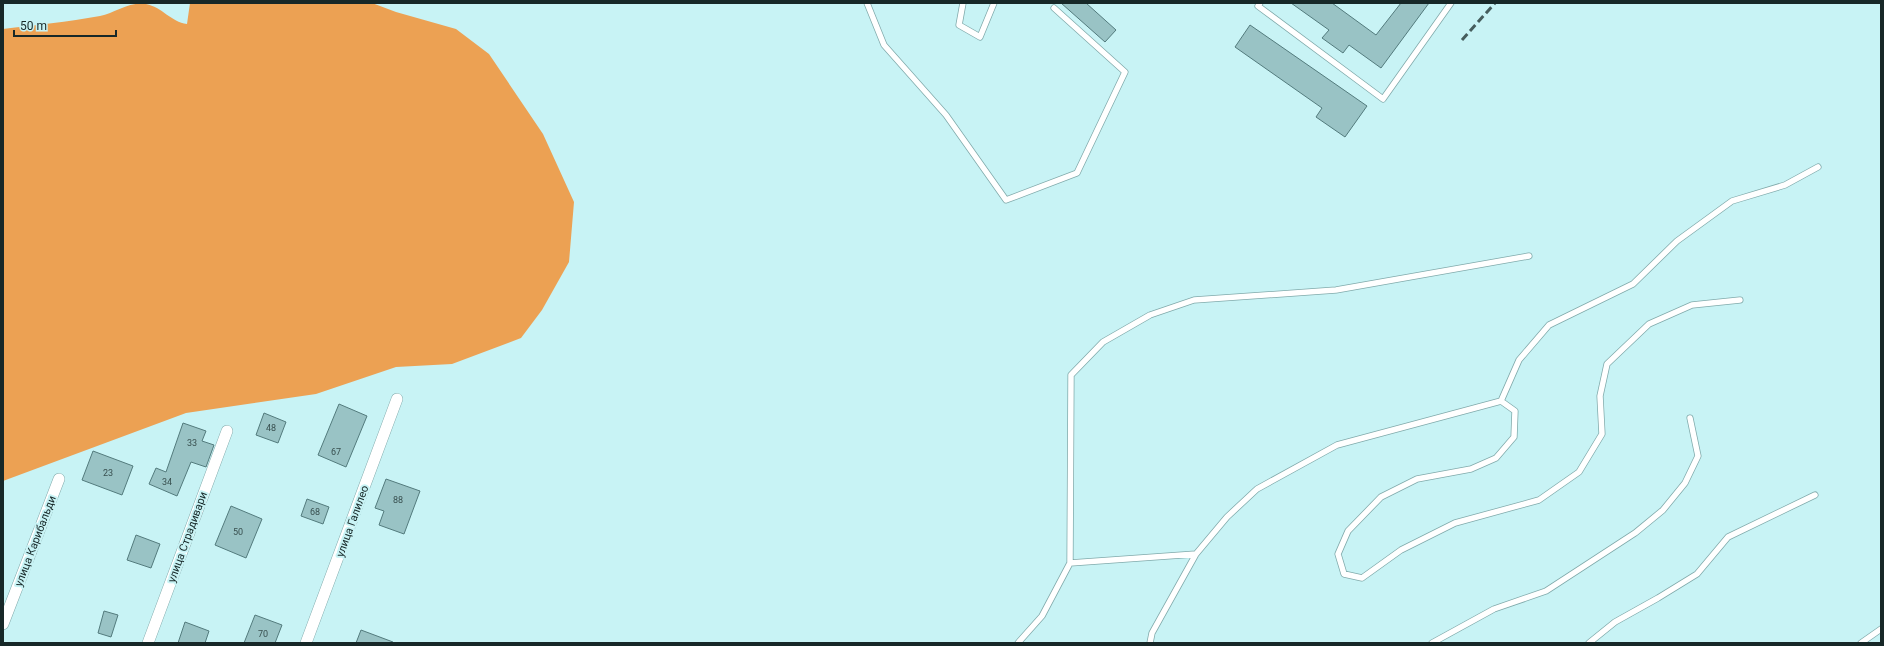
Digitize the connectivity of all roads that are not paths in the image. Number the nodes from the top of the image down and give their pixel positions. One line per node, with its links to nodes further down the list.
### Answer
1 (867, 3): 6 (lane)
2 (963, 3): 3 (lane)
3 (994, 3)
4 (1260, 3): 5 (lane)
5 (1451, 3)
6 (1054, 8)
7 (1818, 167): 11 (lane)
8 (1528, 256): 17 (lane)
9 (1740, 300): 11 (lane)
10 (397, 399): 21 (street, улица Галилео)
11 (1501, 401): 16 (lane)
12 (1690, 418): 24 (lane)
13 (227, 431): 20 (street, улица Страдивари)
14 (59, 479): 18 (street, улица Карибальди)
15 (1816, 495): 25 (lane)
16 (1196, 554): 17 (lane); 23 (lane)
17 (1070, 563): 22 (lane)
18 (3, 624)
19 (1881, 629): 26 (lane)
20 (148, 643)
21 (306, 643)
22 (1018, 643)
23 (1150, 643)
24 (1432, 643)
25 (1589, 643)
26 (1861, 643)

